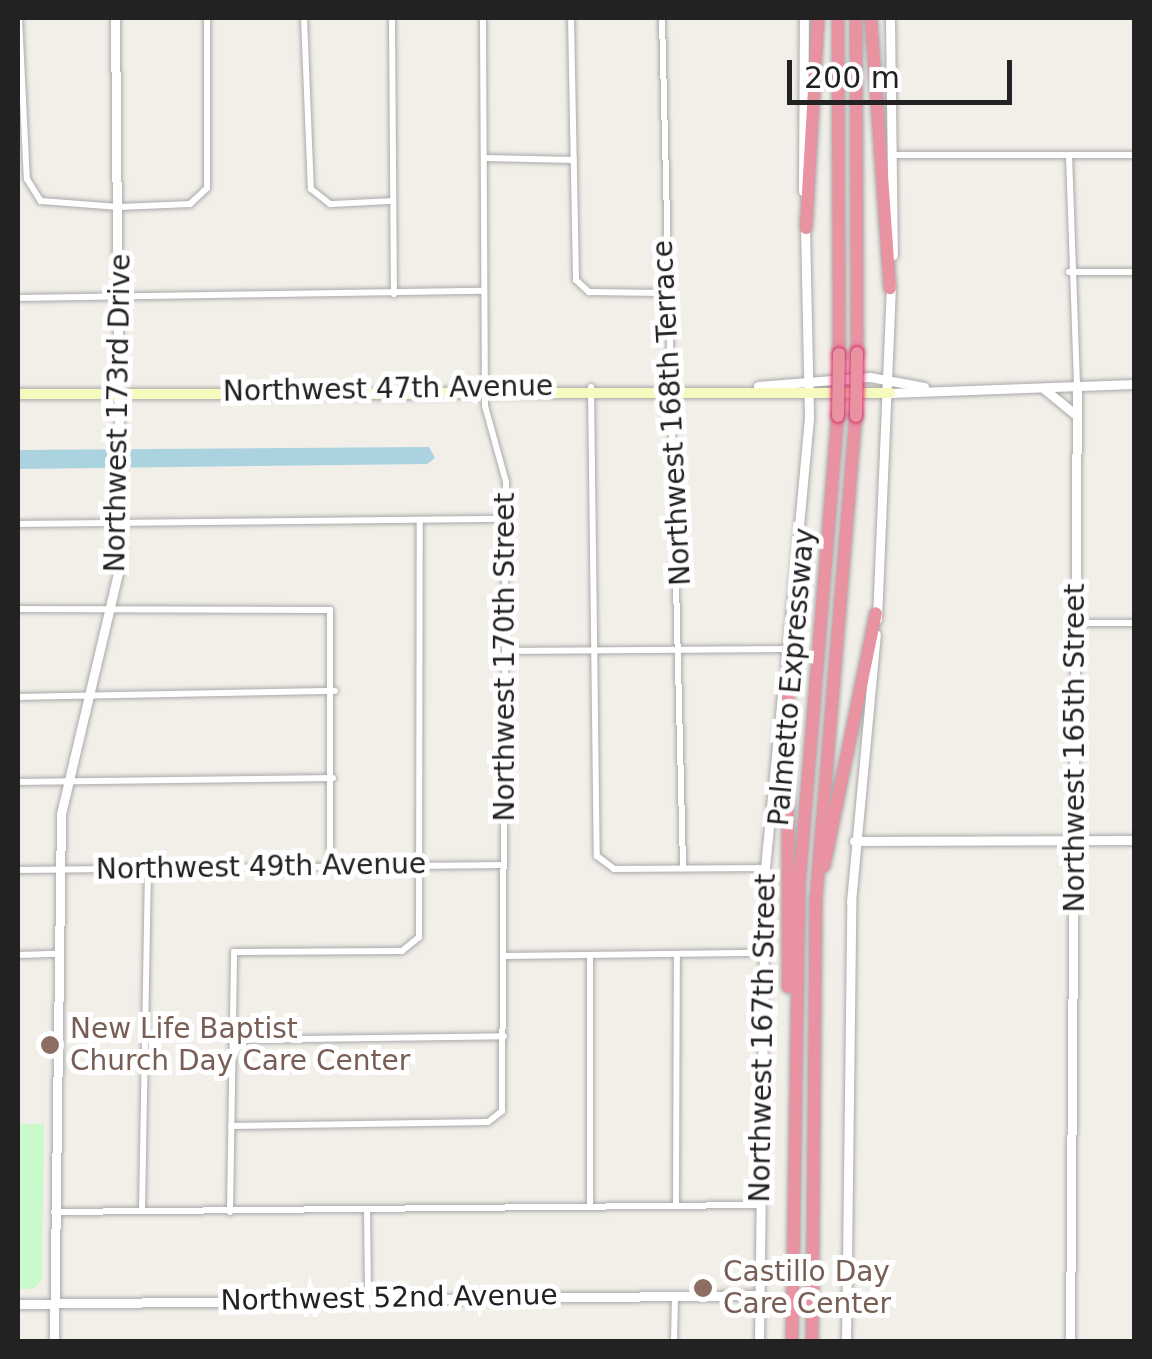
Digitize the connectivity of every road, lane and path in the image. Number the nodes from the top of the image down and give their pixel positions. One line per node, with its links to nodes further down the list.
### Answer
1 (19, 18): 21 (street)
2 (115, 18): 21 (street, Northwest 173rd Drive)
3 (207, 18): 21 (street)
4 (304, 18): 20 (street)
5 (392, 18): 20 (street)
6 (484, 18): 18 (street, Northwest 170th Street)
7 (571, 18): 19 (street)
8 (662, 18): 27 (street, Northwest 168th Terrace)
9 (804, 18): 22 (street, Northwest 167th Street)
10 (818, 18): 22 (highway)
11 (838, 18): 83 (highway, Palmetto Expressway, bridge)
12 (856, 18): 76 (highway, Palmetto Expressway, bridge)
13 (871, 18): 25 (highway)
14 (890, 18): 15 (street)
15 (893, 155): 16 (street); 25 (street)
16 (1069, 155): 17 (street); 23 (street, Northwest 165th Street)
17 (1134, 155)
18 (484, 158): 19 (street); 26 (street, Northwest 170th Street)
19 (574, 160): 27 (street)
20 (391, 201): 28 (street)
21 (118, 207): 29 (street, Northwest 173rd Drive)
22 (806, 228): 31 (street, Northwest 167th Street)
23 (1069, 272): 24 (street); 34 (street, Northwest 165th Street)
24 (1134, 272)
25 (890, 288): 32 (street)
26 (483, 291): 28 (street); 40 (street, Northwest 170th Street)
27 (664, 293): 39 (street, Northwest 168th Terrace)
28 (394, 294): 29 (street)
29 (121, 297): 30 (street); 44 (street, Northwest 173rd Drive)
30 (18, 298)
31 (808, 378): 32 (street, Northwest 47th Avenue); 35 (street, Northwest 47th Avenue); 41 (street, Northwest 167th Street)
32 (889, 378): 36 (street, Northwest 47th Avenue); 42 (street)
33 (1134, 384): 34 (street, Northwest 47th Avenue)
34 (1076, 385): 37 (street, Northwest 47th Avenue); 45 (street, Northwest 165th Street)
35 (758, 386): 39 (main road, Northwest 47th Avenue); 41 (main road, Northwest 47th Avenue)
36 (924, 386): 37 (street, Northwest 47th Avenue); 42 (street, Northwest 47th Avenue)
37 (1036, 386): 45 (street)
38 (591, 387): 39 (main road, Northwest 47th Avenue); 40 (main road, Northwest 47th Avenue); 58 (street)
39 (670, 387): 55 (street, Northwest 168th Terrace)
40 (485, 388): 44 (main road, Northwest 47th Avenue); 46 (street, Northwest 170th Street)
41 (810, 392): 42 (main road, Northwest 47th Avenue); 56 (street, Northwest 167th Street)
42 (890, 392): 52 (street)
43 (18, 394): 44 (main road, Northwest 47th Avenue)
44 (120, 394): 48 (street, Northwest 173rd Drive)
45 (1076, 415): 53 (street, Northwest 165th Street)
46 (506, 519): 47 (street); 57 (street, Northwest 170th Street)
47 (420, 520): 48 (street); 69 (street)
48 (120, 522): 49 (street); 51 (street, Northwest 173rd Drive)
49 (18, 524)
50 (18, 609): 51 (street)
51 (112, 610): 59 (street); 61 (street, Northwest 173rd Drive)
52 (876, 612): 67 (street); 76 (highway)
53 (1076, 623): 54 (street); 65 (street, Northwest 165th Street)
54 (1134, 623)
55 (681, 650): 56 (street); 58 (street); 72 (street, Northwest 168th Terrace)
56 (788, 650): 73 (street, Northwest 167th Street); 83 (highway)
57 (506, 651): 58 (street); 70 (street, Northwest 170th Street)
58 (594, 651): 72 (street)
59 (335, 691): 61 (street); 62 (street)
60 (18, 697): 61 (street)
61 (88, 697): 64 (street, Northwest 173rd Drive)
62 (333, 778): 64 (street); 68 (street)
63 (18, 782): 64 (street)
64 (68, 782): 75 (street, Northwest 173rd Drive)
65 (1074, 840): 66 (street); 67 (street); 105 (street, Northwest 165th Street)
66 (1134, 840)
67 (854, 842): 104 (street)
68 (330, 864): 69 (street, Northwest 49th Avenue); 71 (street, Northwest 49th Avenue)
69 (418, 864): 70 (street, Northwest 49th Avenue); 85 (street)
70 (504, 865): 81 (street, Northwest 170th Street)
71 (148, 868): 75 (street, Northwest 49th Avenue); 91 (street)
72 (683, 868): 73 (street)
73 (765, 868): 77 (street, Northwest 167th Street)
74 (18, 870): 75 (street, Northwest 49th Avenue)
75 (58, 870): 78 (street, Northwest 173rd Drive)
76 (816, 898): 103 (highway, Palmetto Expressway)
77 (764, 953): 79 (street); 87 (street, Northwest 167th Street)
78 (56, 954): 80 (street); 92 (street, Northwest 173rd Drive)
79 (677, 954): 82 (street); 88 (street)
80 (18, 955)
81 (504, 956): 82 (street); 84 (street, Northwest 170th Street)
82 (590, 956): 89 (street)
83 (794, 1033): 102 (highway, Palmetto Expressway)
84 (504, 1036): 85 (street); 86 (street, Northwest 170th Street)
85 (231, 1040): 86 (street)
86 (231, 1126): 93 (street)
87 (761, 1205): 88 (street); 94 (street, Northwest 167th Street)
88 (676, 1206): 89 (street)
89 (590, 1207): 90 (street)
90 (368, 1210): 93 (street); 96 (street)
91 (142, 1211): 92 (street); 93 (street)
92 (54, 1212): 97 (street, Northwest 173rd Drive)
93 (230, 1212)
94 (760, 1295): 95 (street, Northwest 52nd Avenue); 101 (street, Northwest 167th Street)
95 (674, 1296): 96 (street, Northwest 52nd Avenue); 100 (street)
96 (368, 1298): 97 (street, Northwest 52nd Avenue)
97 (54, 1303): 98 (street, Northwest 52nd Avenue); 99 (street, Northwest 173rd Drive)
98 (18, 1304)
99 (54, 1342)
100 (674, 1342)
101 (759, 1342)
102 (792, 1342)
103 (812, 1342)
104 (846, 1342)
105 (1070, 1342)

